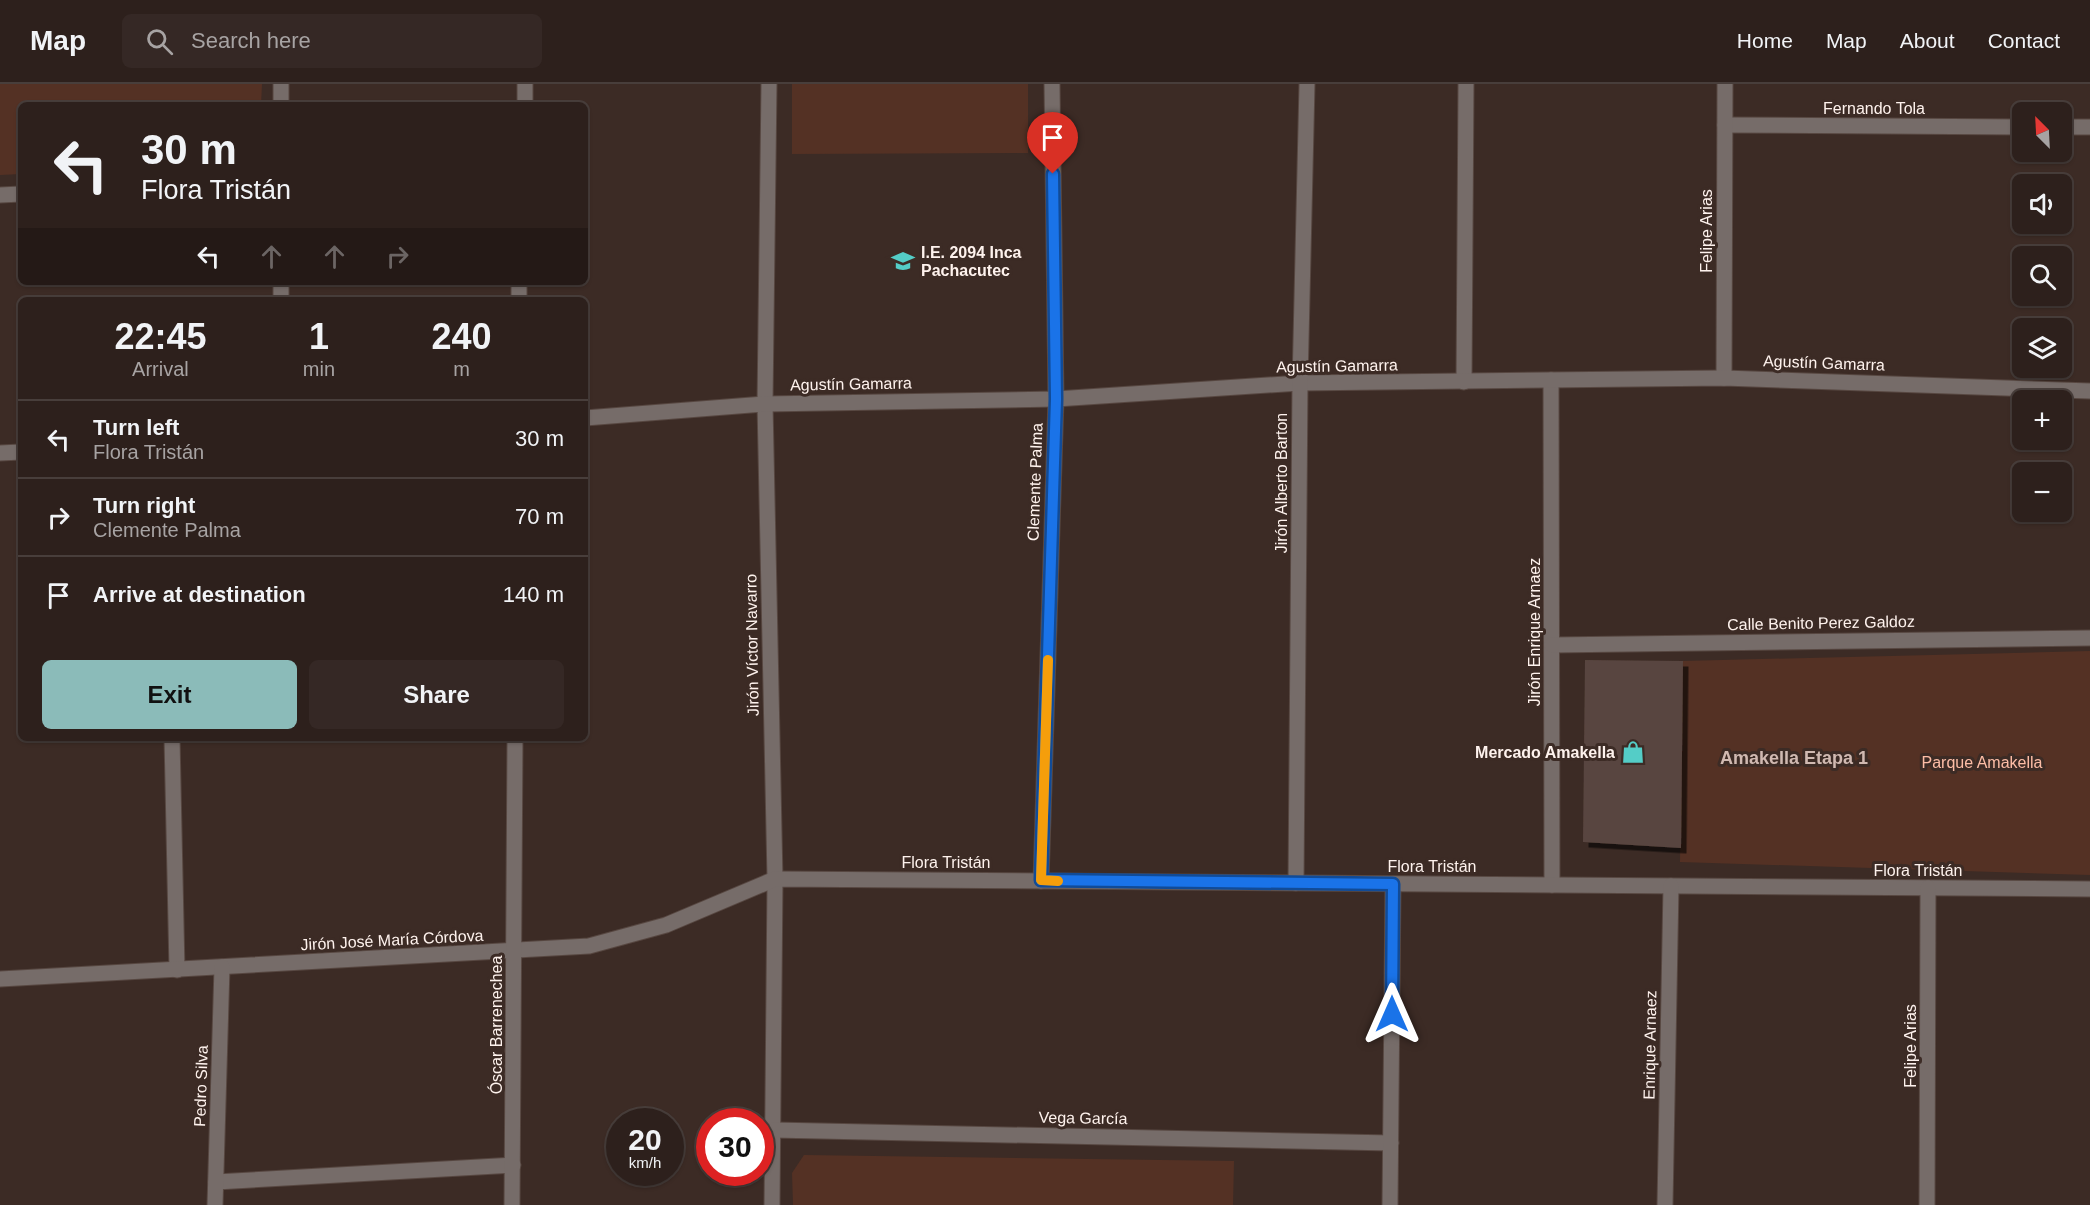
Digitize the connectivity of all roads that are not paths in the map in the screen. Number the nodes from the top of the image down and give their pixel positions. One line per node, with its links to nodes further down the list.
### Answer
1 (281, 84): 8 (street)
2 (525, 84): 9 (street)
3 (769, 84): 22 (street, Jirón Víctor Navarro)
4 (1052, 84): 21 (street, Clemente Palma)
5 (1307, 84): 19 (street, Jirón Alberto Barton)
6 (1466, 84): 18 (street)
7 (1725, 84): 10 (street, Felipe Arias)
8 (281, 102)
9 (525, 102)
10 (1725, 125): 11 (street, Fernando Tola); 16 (street, Felipe Arias)
11 (2012, 127)
12 (2072, 127): 13 (street)
13 (2090, 127)
14 (18, 194): 15 (street)
15 (0, 195)
16 (1724, 378): 17 (street, Agustín Gamarra); 20 (street, Agustín Gamarra)
17 (1551, 380): 18 (street, Agustín Gamarra); 27 (street, Jirón Enrique Arnaez)
18 (1464, 382): 19 (street, Agustín Gamarra)
19 (1300, 383): 21 (street, Agustín Gamarra); 32 (street, Jirón Alberto Barton)
20 (2090, 391)
21 (1056, 399): 22 (street, Agustín Gamarra); 31 (street, Clemente Palma)
22 (765, 404): 23 (street, Agustín Gamarra); 30 (street, Jirón Víctor Navarro)
23 (588, 418)
24 (18, 452): 25 (street)
25 (0, 453)
26 (2090, 638): 27 (street, Calle Benito Perez Galdoz)
27 (1552, 645): 34 (street, Jirón Enrique Arnaez)
28 (172, 741): 40 (street)
29 (515, 741): 38 (street, Óscar Barrenechea)
30 (775, 879): 31 (street, Flora Tristán); 38 (street, Jirón José María Córdova); 42 (street, Jirón Víctor Navarro)
31 (1041, 880): 32 (street, Flora Tristán)
32 (1296, 883): 33 (street, Flora Tristán)
33 (1393, 884): 34 (street, Flora Tristán); 43 (street)
34 (1552, 885): 35 (street, Flora Tristán)
35 (1671, 886): 36 (street, Flora Tristán); 51 (street, Enrique Arnaez)
36 (1928, 888): 37 (street, Flora Tristán); 52 (street, Felipe Arias)
37 (2090, 889)
38 (515, 951): 39 (street, Jirón José María Córdova); 44 (street, Óscar Barrenechea)
39 (222, 967): 40 (street, Jirón José María Córdova); 45 (street, Pedro Silva)
40 (177, 970): 41 (street, Jirón José María Córdova)
41 (0, 979)
42 (774, 1130): 43 (street, Vega García)
43 (1391, 1143): 50 (street)
44 (513, 1165): 45 (street); 48 (street, Óscar Barrenechea)
45 (216, 1182): 47 (street, Pedro Silva)
46 (773, 1186): 49 (street, Jirón Víctor Navarro)
47 (215, 1205)
48 (512, 1205)
49 (772, 1205)
50 (1390, 1205)
51 (1665, 1205)
52 (1928, 1205)

